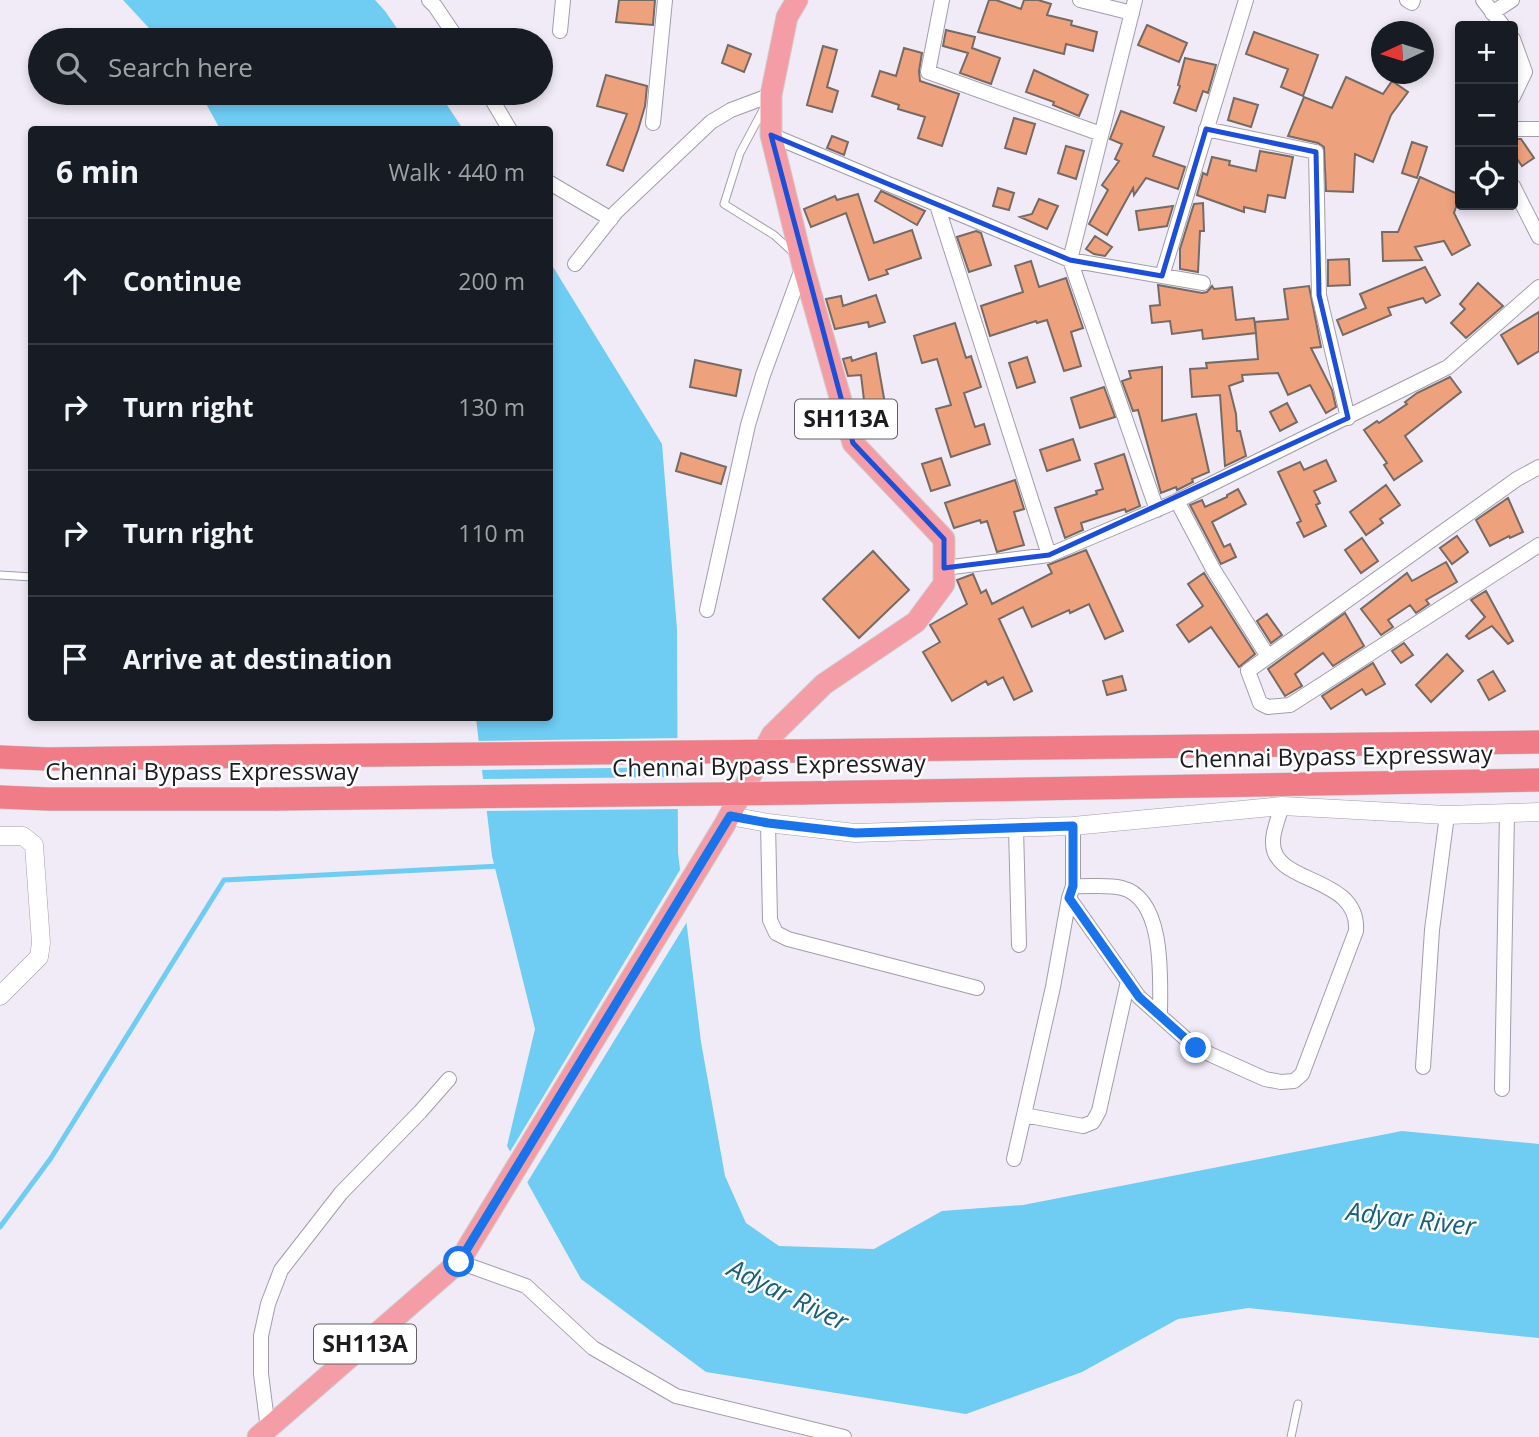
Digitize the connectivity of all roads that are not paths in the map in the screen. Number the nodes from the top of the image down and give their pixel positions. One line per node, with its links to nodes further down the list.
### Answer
1 (429, 0): 13 (street)
2 (563, 0): 14 (street)
3 (665, 0): 19 (street)
4 (797, 0): 17 (main road, SH113A)
5 (942, 0): 24 (street)
6 (1080, 0): 10 (street)
7 (1246, 0): 21 (street)
8 (1483, 0): 11 (street)
9 (1512, 0): 11 (street)
10 (1133, 6): 24 (street)
11 (1492, 13): 12 (street)
12 (1499, 21)
13 (450, 28)
14 (560, 31)
15 (1518, 53): 16 (street)
16 (1518, 87)
17 (771, 95): 25 (main road, SH113A); 29 (street); 32 (lane)
18 (495, 105): 20 (street)
19 (653, 123)
20 (508, 126)
21 (1206, 129): 34 (street); 37 (street)
22 (1518, 129): 23 (street)
23 (1539, 129)
24 (1101, 134): 31 (street)
25 (771, 135): 28 (street); 32 (main road, SH113A)
26 (553, 185): 29 (street)
27 (1518, 196): 30 (street)
28 (937, 205): 31 (street); 42 (street)
29 (611, 219): 33 (street)
30 (1539, 237)
31 (1070, 260): 34 (street); 40 (street)
32 (802, 263): 43 (main road, SH113A); 46 (street)
33 (575, 264)
34 (1162, 276): 35 (street)
35 (1202, 283)
36 (1539, 286): 37 (street)
37 (1348, 418): 39 (street)
38 (1539, 467): 47 (street)
39 (1177, 501): 40 (street); 47 (street)
40 (1157, 510): 42 (street)
41 (1539, 545): 47 (street)
42 (1049, 555): 43 (street)
43 (944, 568): 56 (main road, SH113A)
44 (0, 575): 45 (lane)
45 (28, 577)
46 (707, 610)
47 (1267, 655)
48 (1539, 742): 49 (highway, Chennai Bypass Expressway, bridge)
49 (0, 757)
50 (1539, 780): 51 (highway, Chennai Bypass Expressway, bridge)
51 (0, 797)
52 (1282, 806): 55 (street); 58 (street); 66 (street)
53 (1539, 812): 54 (street)
54 (1507, 813): 55 (street); 69 (street)
55 (1447, 815): 67 (street)
56 (728, 820): 57 (street); 72 (main road, SH113A)
57 (768, 823): 59 (street); 64 (street)
58 (1073, 826): 59 (street); 61 (street)
59 (1016, 828): 62 (street)
60 (0, 836): 65 (street)
61 (1071, 892): 63 (street); 66 (street); 70 (street)
62 (1019, 945)
63 (1128, 981): 66 (street); 70 (street)
64 (977, 988)
65 (0, 996)
66 (1160, 1016)
67 (1423, 1067)
68 (449, 1079): 74 (street)
69 (1502, 1089)
70 (1024, 1115): 71 (street)
71 (1014, 1159)
72 (464, 1255): 74 (main road, SH113A); 75 (street)
73 (1298, 1404): 76 (lane)
74 (263, 1433)
75 (844, 1437)
76 (1291, 1437)

